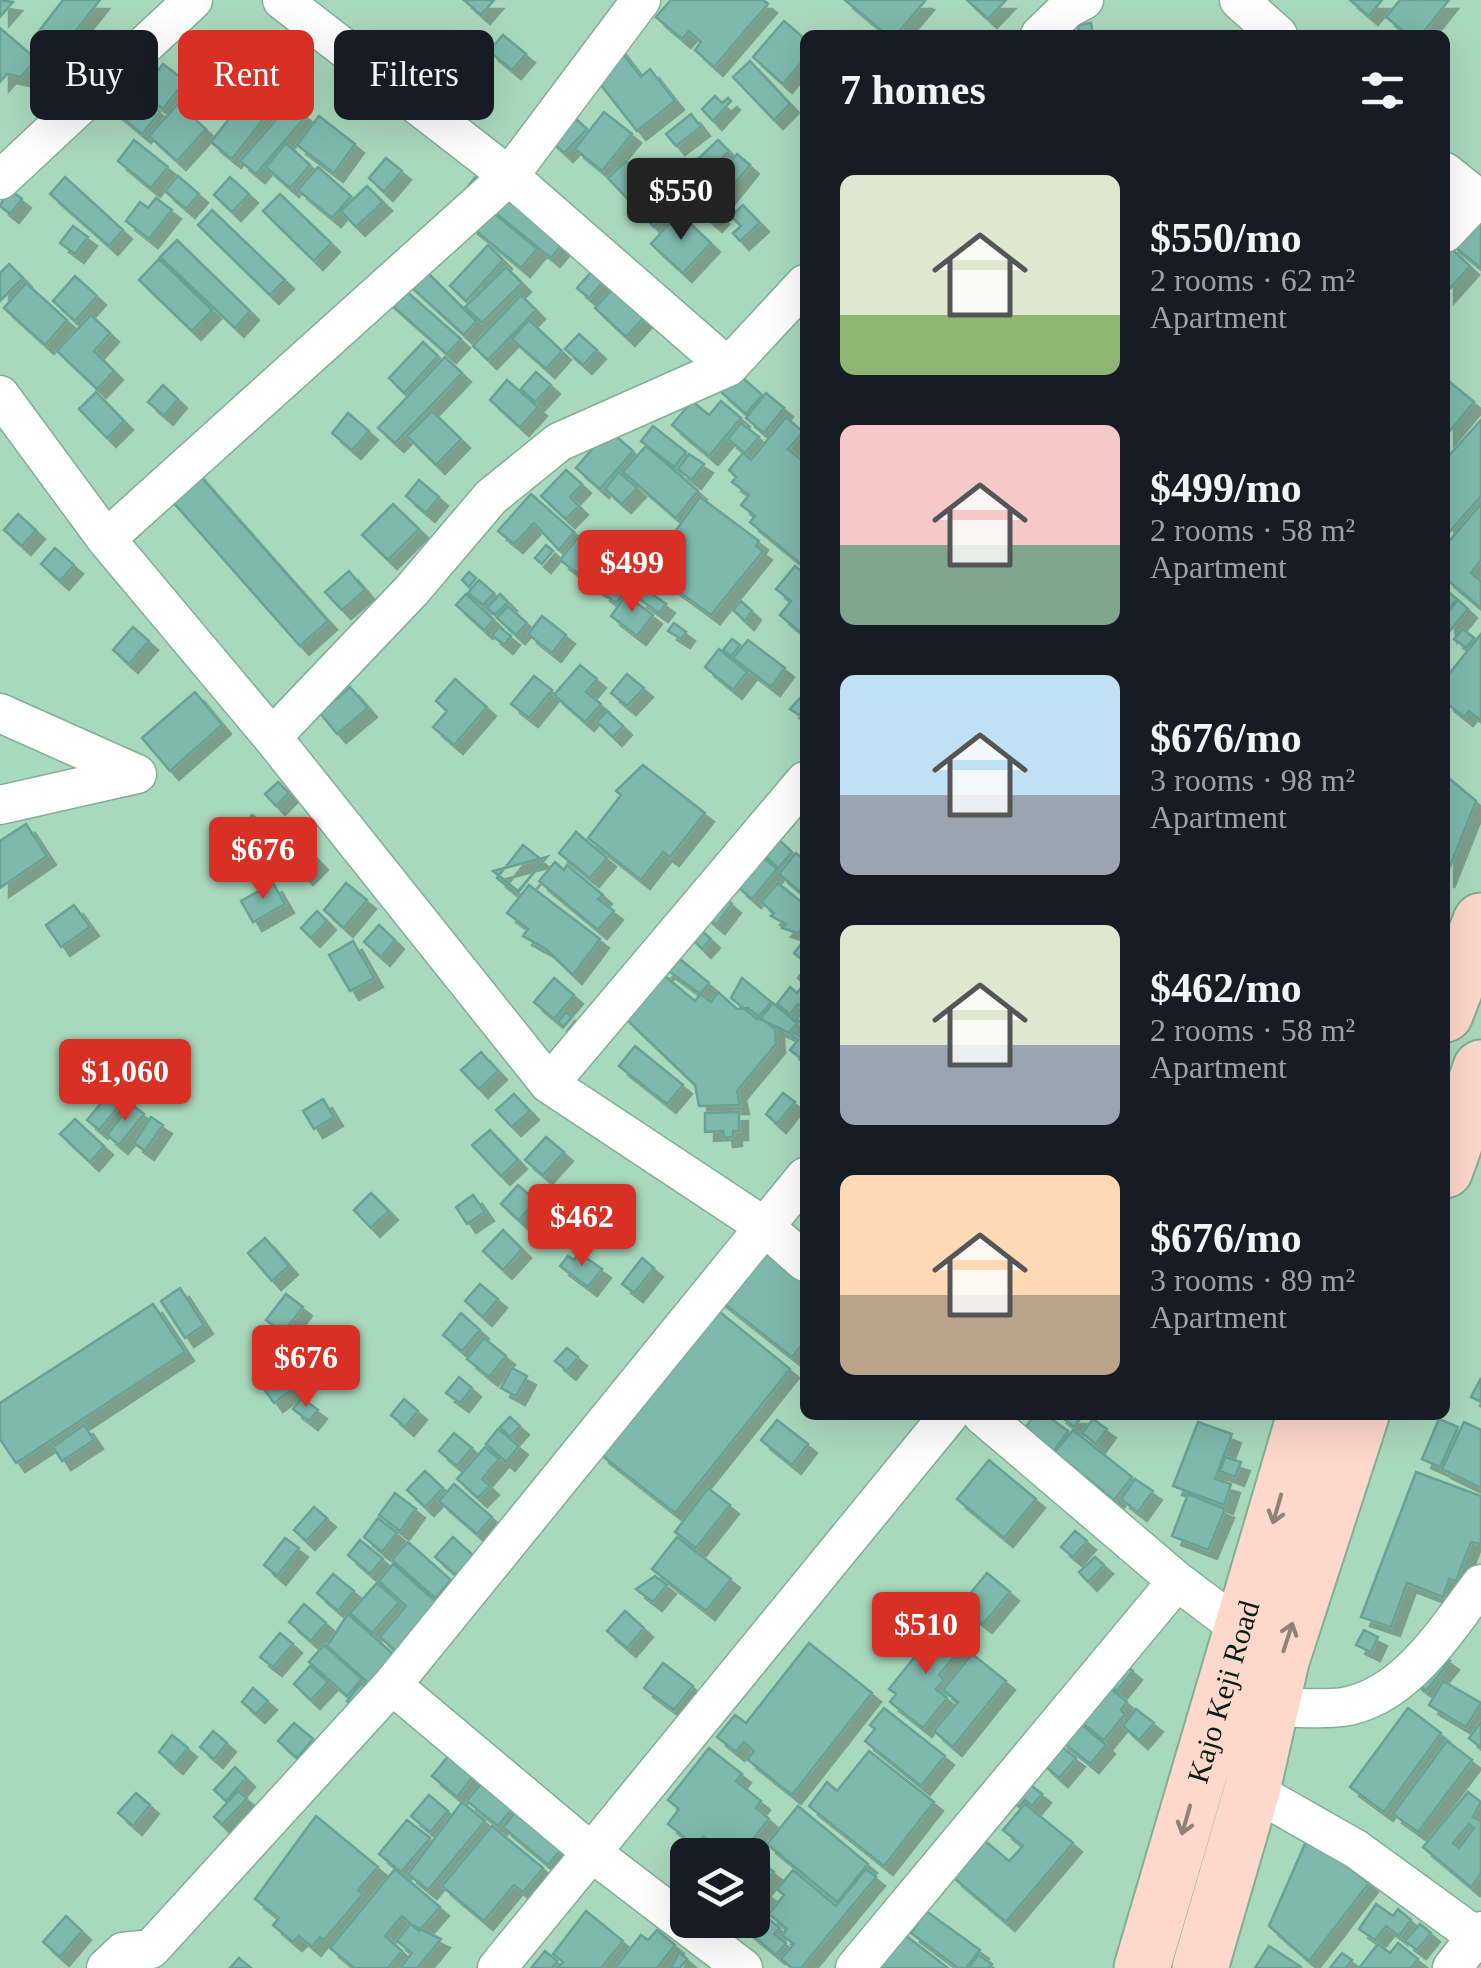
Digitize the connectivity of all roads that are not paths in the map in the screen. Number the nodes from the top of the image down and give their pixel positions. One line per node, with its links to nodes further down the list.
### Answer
1 (193, 0): 10 (street)
2 (282, 0): 8 (street)
3 (642, 0): 8 (street)
4 (1084, 0): 6 (street)
5 (1238, 0): 7 (street)
6 (1045, 30)
7 (1272, 30)
8 (509, 176): 14 (street); 16 (street)
9 (1450, 176): 11 (street)
10 (0, 180)
11 (1480, 200): 12 (street)
12 (1450, 228)
13 (800, 289): 14 (street)
14 (728, 368): 18 (street)
15 (0, 394): 16 (street)
16 (106, 538): 18 (street)
17 (0, 714): 20 (street)
18 (272, 737): 24 (street)
19 (800, 787): 24 (street)
20 (0, 805)
21 (1481, 921): 22 (main road)
22 (1450, 999)
23 (1481, 1068): 25 (main road)
24 (549, 1084): 27 (street)
25 (1450, 1156)
26 (800, 1183): 27 (street)
27 (765, 1227): 28 (street); 36 (street)
28 (800, 1258)
29 (945, 1420): 39 (street)
30 (988, 1420): 33 (street)
31 (1303, 1420): 35 (main road, Kajo Keji Road, one-way to 35)
32 (1358, 1420): 37 (main road, Kajo Keji Road, one-way to 32)
33 (1176, 1581): 35 (street); 44 (street)
34 (1481, 1584): 37 (street)
35 (1242, 1630): 45 (main road, Kajo Keji Road, one-way to 45)
36 (392, 1685): 39 (street); 41 (street)
37 (1272, 1707): 38 (main road, Kajo Keji Road)
38 (1252, 1790): 40 (street); 46 (main road, Kajo Keji Road)
39 (591, 1852): 42 (street); 43 (street)
40 (1480, 1936): 47 (street)
41 (106, 1968)
42 (497, 1968)
43 (743, 1968)
44 (855, 1968)
45 (1142, 1968)
46 (1200, 1968)
47 (1452, 1968)

